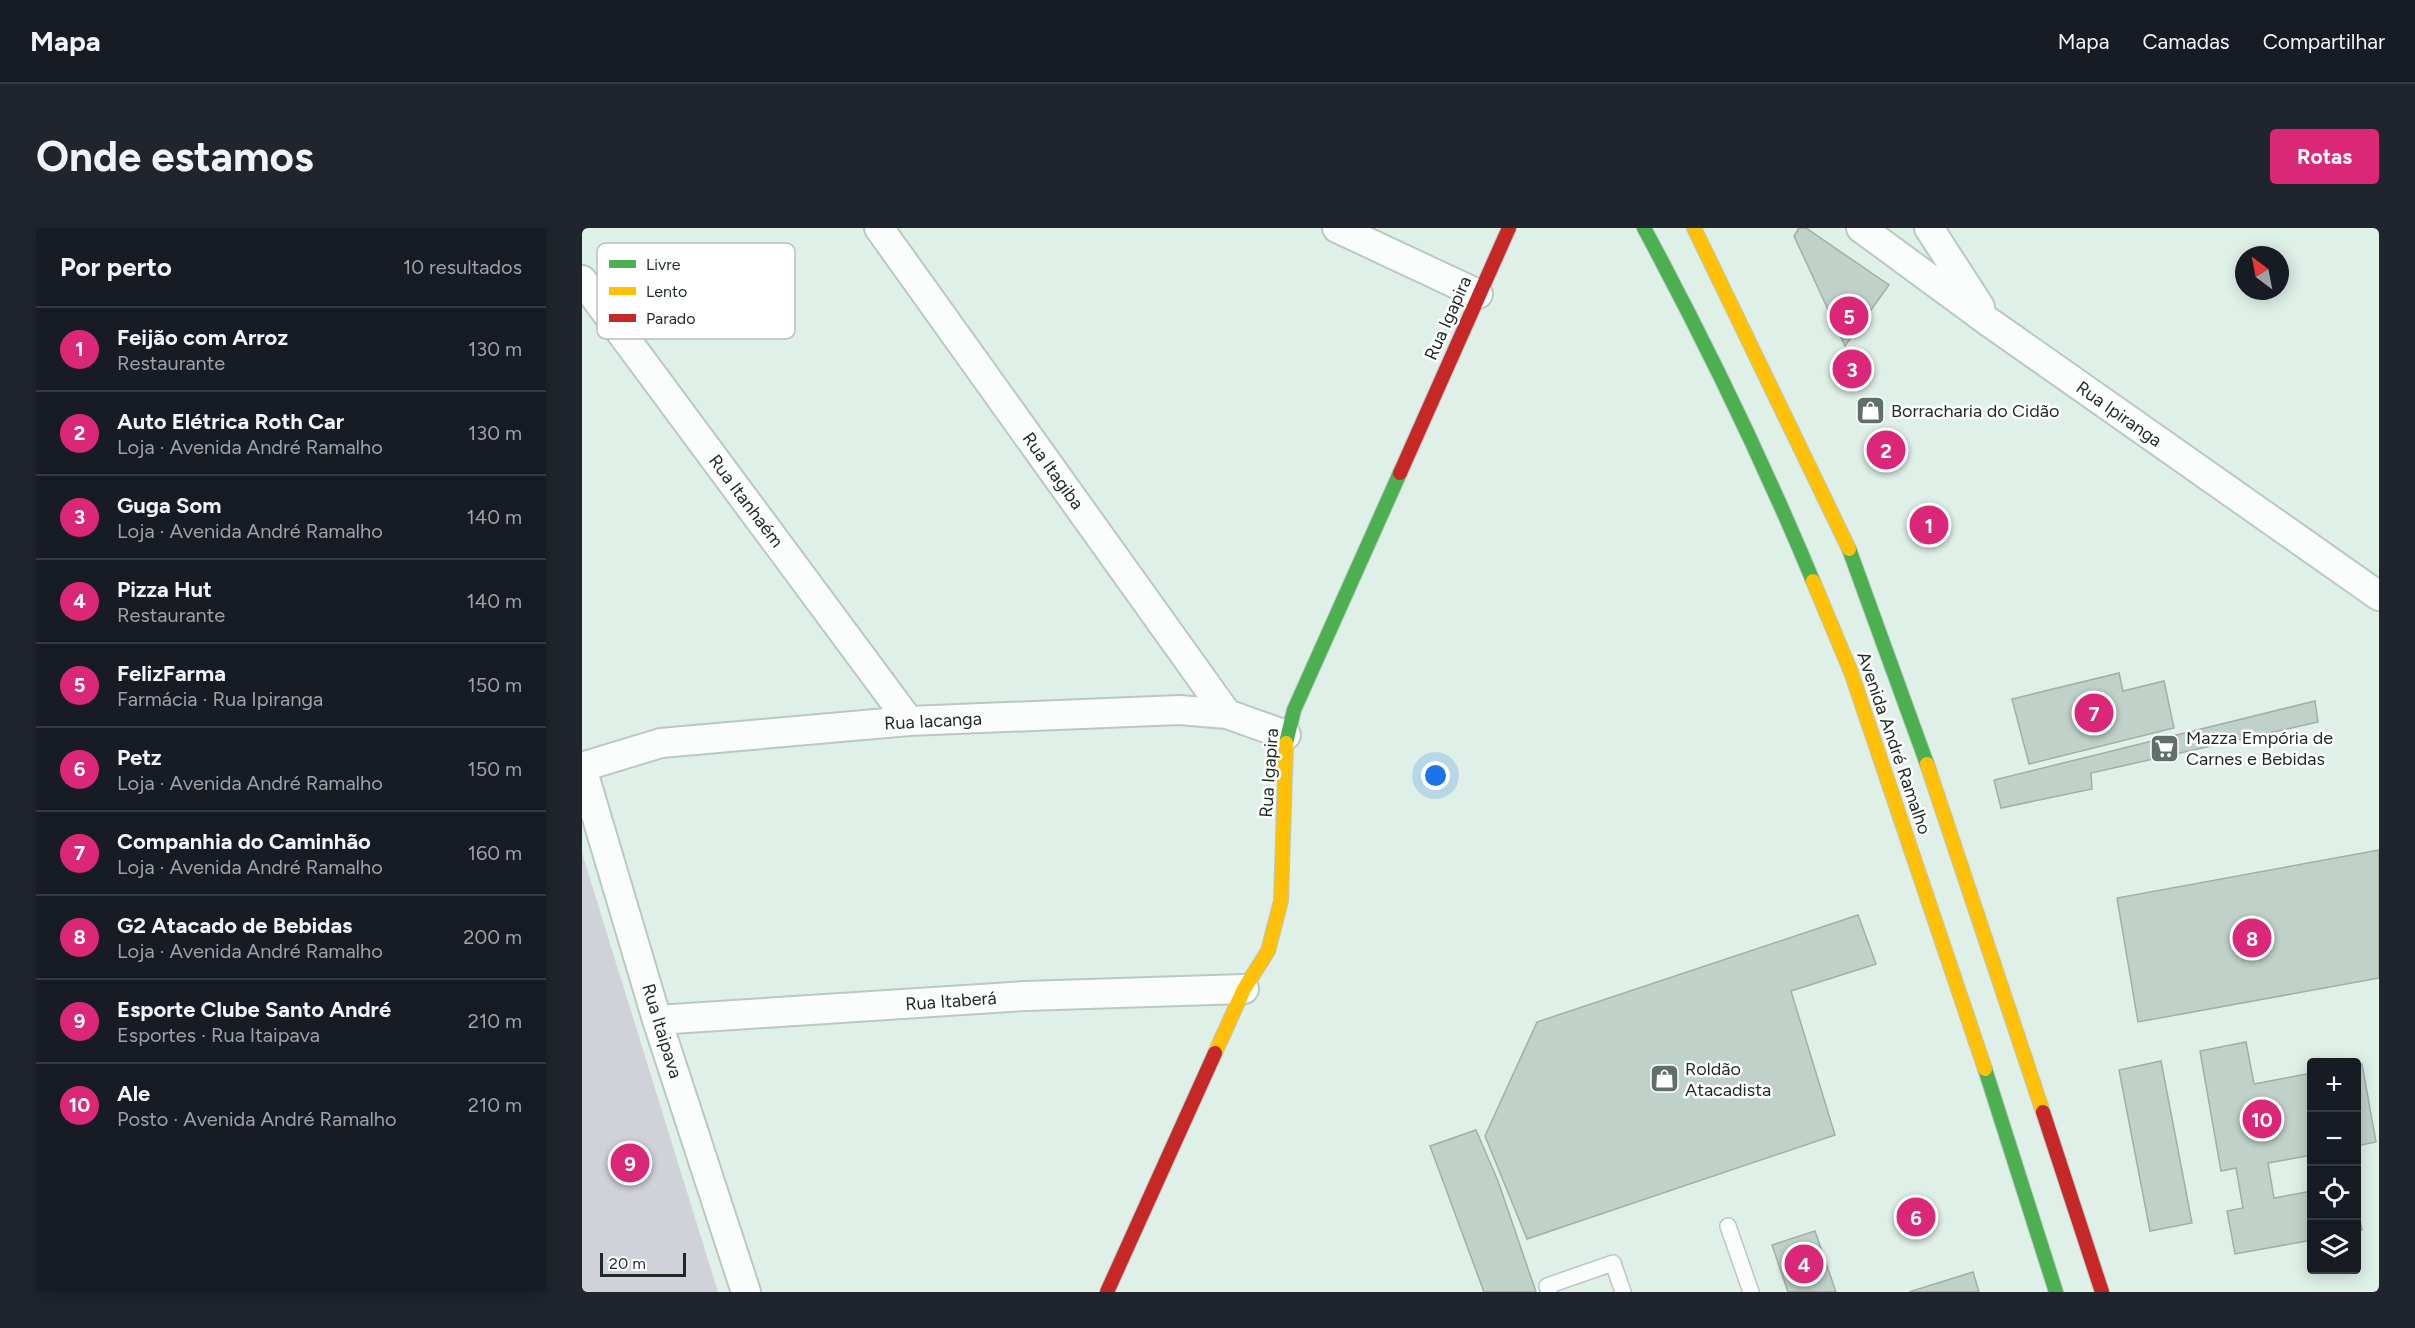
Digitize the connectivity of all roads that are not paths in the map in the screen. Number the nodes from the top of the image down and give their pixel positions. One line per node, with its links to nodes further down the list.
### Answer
1 (879, 228): 18 (street, Rua Itagiba)
2 (1337, 228): 13 (street)
3 (1509, 228): 13 (main road, Rua Igapira)
4 (1644, 228): 10 (main road, Avenida André Ramalho)
5 (1694, 228): 9 (main road, Avenida André Ramalho)
6 (1706, 228): 9 (main road)
7 (1861, 228): 15 (street, Rua Ipiranga)
8 (1929, 228): 15 (street)
9 (1697, 246): 31 (main road, Avenida André Ramalho)
10 (1659, 258): 11 (main road); 30 (main road, Avenida André Ramalho)
11 (1674, 259)
12 (582, 280): 14 (street, Rua Itanhaém)
13 (1478, 294): 20 (main road, Rua Igapira)
14 (597, 300)
15 (1989, 322): 17 (street, Rua Ipiranga)
16 (626, 339): 19 (street, Rua Itanhaém)
17 (2379, 596)
18 (1227, 714): 19 (street, Rua Iacanga); 20 (street, Rua Iacanga)
19 (909, 721): 21 (street, Rua Iacanga)
20 (1286, 735): 22 (main road, Rua Igapira)
21 (582, 768): 23 (street, Rua Itaipava)
22 (1244, 989): 23 (street, Rua Itaberá); 26 (main road, Rua Igapira)
23 (657, 1020): 25 (street, Rua Itaipava)
24 (1728, 1226): 29 (lane)
25 (746, 1292)
26 (1107, 1292)
27 (1549, 1292): 28 (lane)
28 (1623, 1292)
29 (1751, 1292)
30 (2056, 1292)
31 (2102, 1292)

